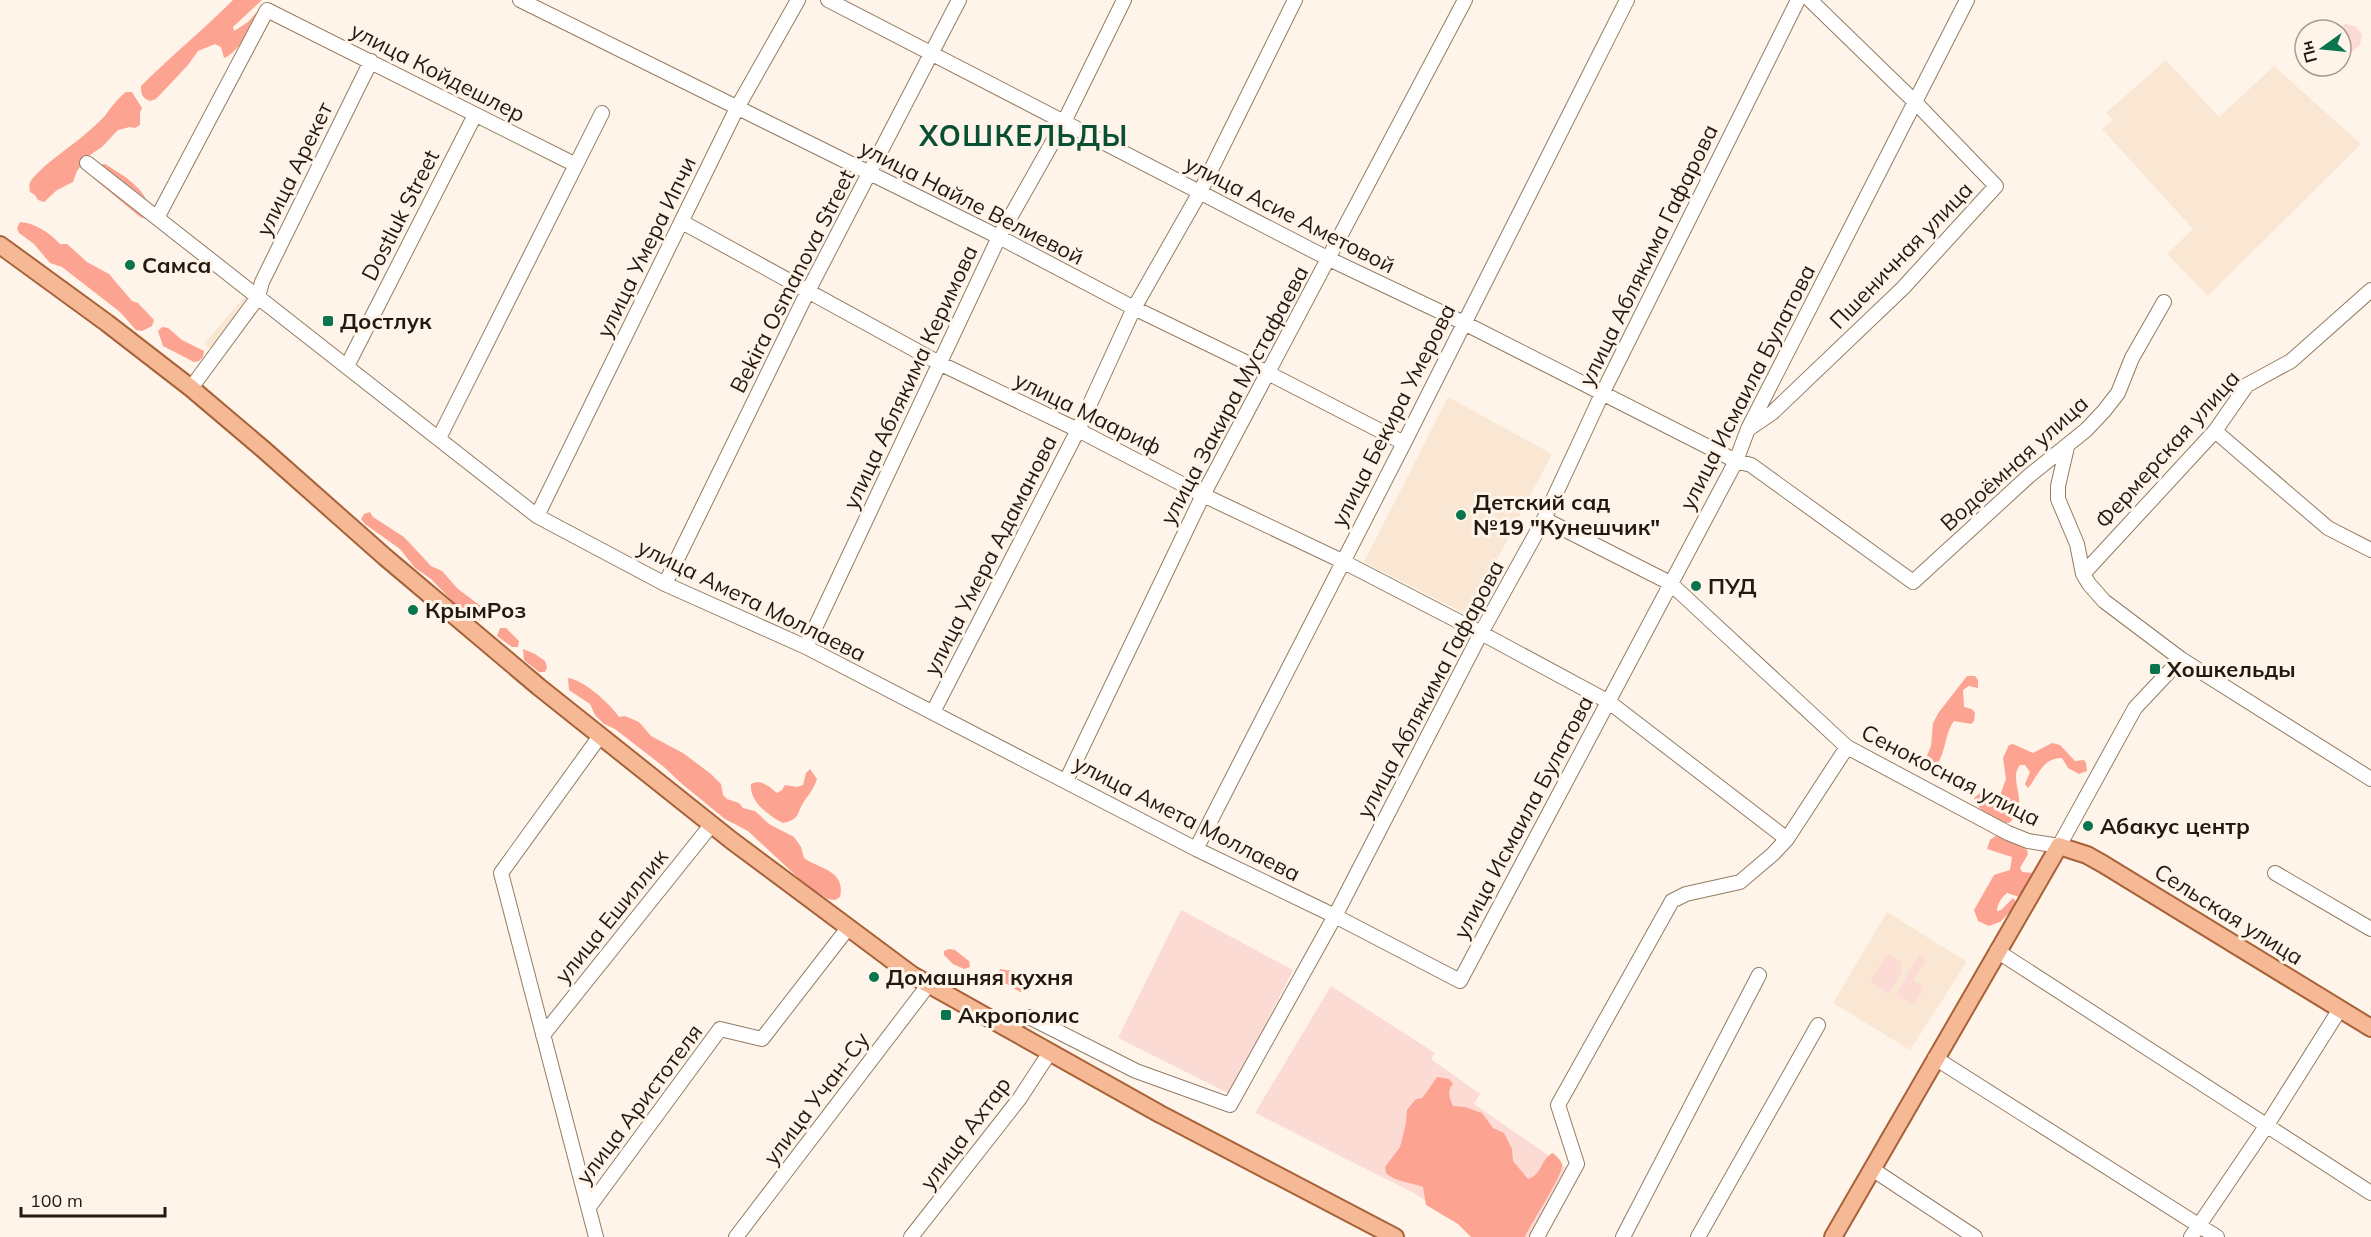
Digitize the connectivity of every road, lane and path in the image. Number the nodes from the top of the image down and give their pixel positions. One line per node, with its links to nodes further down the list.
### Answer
1 (520, 0): 16 (street, улица Найле Велиевой)
2 (798, 0): 16 (street, улица Умера Ипчи)
3 (828, 0): 13 (street, улица Асие Аметовой)
4 (959, 0): 13 (street, Bekira Osmanova Street)
5 (1124, 0): 19 (street, улица Аблякима Керимова)
6 (1295, 0): 23 (street, улица Умера Адаманова)
7 (1465, 0): 28 (street, улица Закира Мустафаева)
8 (1627, 0): 34 (street, улица Бекира Умерова)
9 (1798, 0): 39 (street, улица Аблякима Гафарова)
10 (1810, 0): 15 (street)
11 (1967, 0): 15 (street, улица Исмаила Булатова)
12 (269, 5): 14 (street, улица Койдешлер); 24 (street, улица Койдешлер)
13 (932, 54): 19 (street, улица Асие Аметовой); 22 (street, Bekira Osmanova Street)
14 (371, 61): 18 (street, улица Койдешлер); 31 (street, улица Арекет)
15 (1915, 102): 40 (street, улица Исмаила Булатова); 40 (street, Пшеничная улица)
16 (737, 108): 22 (street, улица Найле Велиевой); 25 (street, улица Умера Ипчи)
17 (602, 113): 21 (street)
18 (475, 115): 21 (street, улица Койдешлер); 36 (street, Dostluk Street)
19 (1064, 122): 23 (street, улица Асие Аметовой); 26 (street, улица Аблякима Керимова)
20 (87, 163): 24 (street, улица Амета Моллаева)
21 (576, 165): 43 (street)
22 (869, 175): 26 (street, улица Найле Велиевой); 30 (street, Bekira Osmanova Street)
23 (1200, 192): 28 (street, улица Асие Аметовой); 33 (street, улица Умера Адаманова)
24 (157, 219): 31 (street, улица Амета Моллаева)
25 (682, 222): 30 (street, улица Маариф); 48 (street, улица Умера Ипчи)
26 (999, 237): 33 (street, улица Найле Велиевой); 35 (street, улица Аблякима Керимова)
27 (0, 245): 38 (main road)
28 (1329, 259): 34 (street, улица Асие Аметовой); 37 (street, улица Закира Мустафаева)
29 (2371, 290): 42 (street, Фермерская улица)
30 (807, 293): 35 (street, улица Маариф); 54 (street, Bekira Osmanova Street)
31 (258, 297): 36 (street, улица Амета Моллаева); 38 (street, улица Арекет)
32 (2164, 303): 45 (street, Водоёмная улица)
33 (1134, 308): 37 (street, улица Найле Велиевой); 41 (street, улица Умера Адаманова)
34 (1464, 323): 39 (street, улица Асие Аметовой); 44 (street, улица Бекира Умерова)
35 (939, 363): 41 (street, улица Маариф); 56 (street, улица Аблякима Керимова)
36 (347, 366): 43 (street, улица Амета Моллаева)
37 (1268, 373): 44 (street, улица Найле Велиевой); 47 (street, улица Закира Мустафаева)
38 (191, 388): 60 (main road)
39 (1602, 394): 46 (street, улица Асие Аметовой); 49 (street, улица Аблякима Гафарова)
40 (1748, 429): 46 (street, улица Исмаила Булатова)
41 (1078, 430): 47 (street, улица Маариф); 59 (street, улица Умера Адаманова)
42 (2215, 431): 50 (street); 52 (street, Фермерская улица)
43 (439, 438): 48 (street, улица Амета Моллаева)
44 (1404, 443): 51 (street, улица Бекира Умерова)
45 (2067, 447): 46 (street, Водоёмная улица); 52 (street)
46 (1736, 461): 53 (street, улица Исмаила Булатова)
47 (1203, 495): 51 (street, улица Маариф); 63 (street, улица Закира Мустафаева)
48 (537, 516): 54 (street, улица Амета Моллаева)
49 (1544, 519): 53 (street); 55 (street, улица Аблякима Гафарова)
50 (2371, 550)
51 (1342, 561): 55 (street, улица Маариф); 67 (street, улица Бекира Умерова)
52 (2083, 574): 57 (street)
53 (1670, 583): 58 (street, улица Исмаила Булатова); 61 (street, Сенокосная улица)
54 (665, 584): 56 (street, улица Амета Моллаева)
55 (1481, 633): 58 (street, улица Маариф); 69 (street, улица Аблякима Гафарова)
56 (806, 647): 59 (street, улица Амета Моллаева)
57 (2181, 659): 62 (street); 66 (street)
58 (1609, 702): 65 (street, улица Маариф); 74 (street, улица Исмаила Булатова)
59 (933, 712): 63 (street, улица Амета Моллаева)
60 (600, 735): 64 (main road); 80 (street)
61 (1847, 747): 65 (street); 66 (street, Сенокосная улица)
62 (2371, 779)
63 (1066, 781): 67 (street, улица Амета Моллаева)
64 (712, 824): 70 (main road); 80 (street, улица Ешиллик)
65 (1787, 839): 92 (street)
66 (2060, 846): 72 (main road); 76 (main road, Сельская улица)
67 (1196, 849): 69 (street, улица Амета Моллаева)
68 (2275, 873): 71 (street)
69 (1335, 916): 74 (street, улица Амета Моллаева); 77 (street, улица Аблякима Гафарова)
70 (848, 928): 75 (main road); 86 (street, улица Аристотеля)
71 (2371, 929)
72 (1997, 951): 82 (main road); 83 (street)
73 (1759, 975): 93 (street)
74 (1460, 981)
75 (929, 984): 77 (main road); 89 (street, улица Учан-Су)
76 (2340, 1009): 79 (main road, Сельская улица); 83 (street)
77 (1002, 1025): 81 (main road)
78 (1818, 1025): 94 (street)
79 (2371, 1028)
80 (543, 1035): 86 (street)
81 (1050, 1052): 90 (street, улица Ахтар); 91 (main road)
82 (1935, 1058): 84 (main road); 87 (street)
83 (2266, 1125): 85 (street); 87 (street)
84 (1872, 1169): 95 (main road); 96 (street)
85 (2371, 1193)
86 (589, 1207): 88 (street)
87 (2195, 1231): 97 (street)
88 (596, 1237)
89 (736, 1237)
90 (911, 1237)
91 (1395, 1237)
92 (1537, 1237)
93 (1623, 1237)
94 (1698, 1237)
95 (1833, 1237)
96 (1975, 1237)
97 (2217, 1237)

